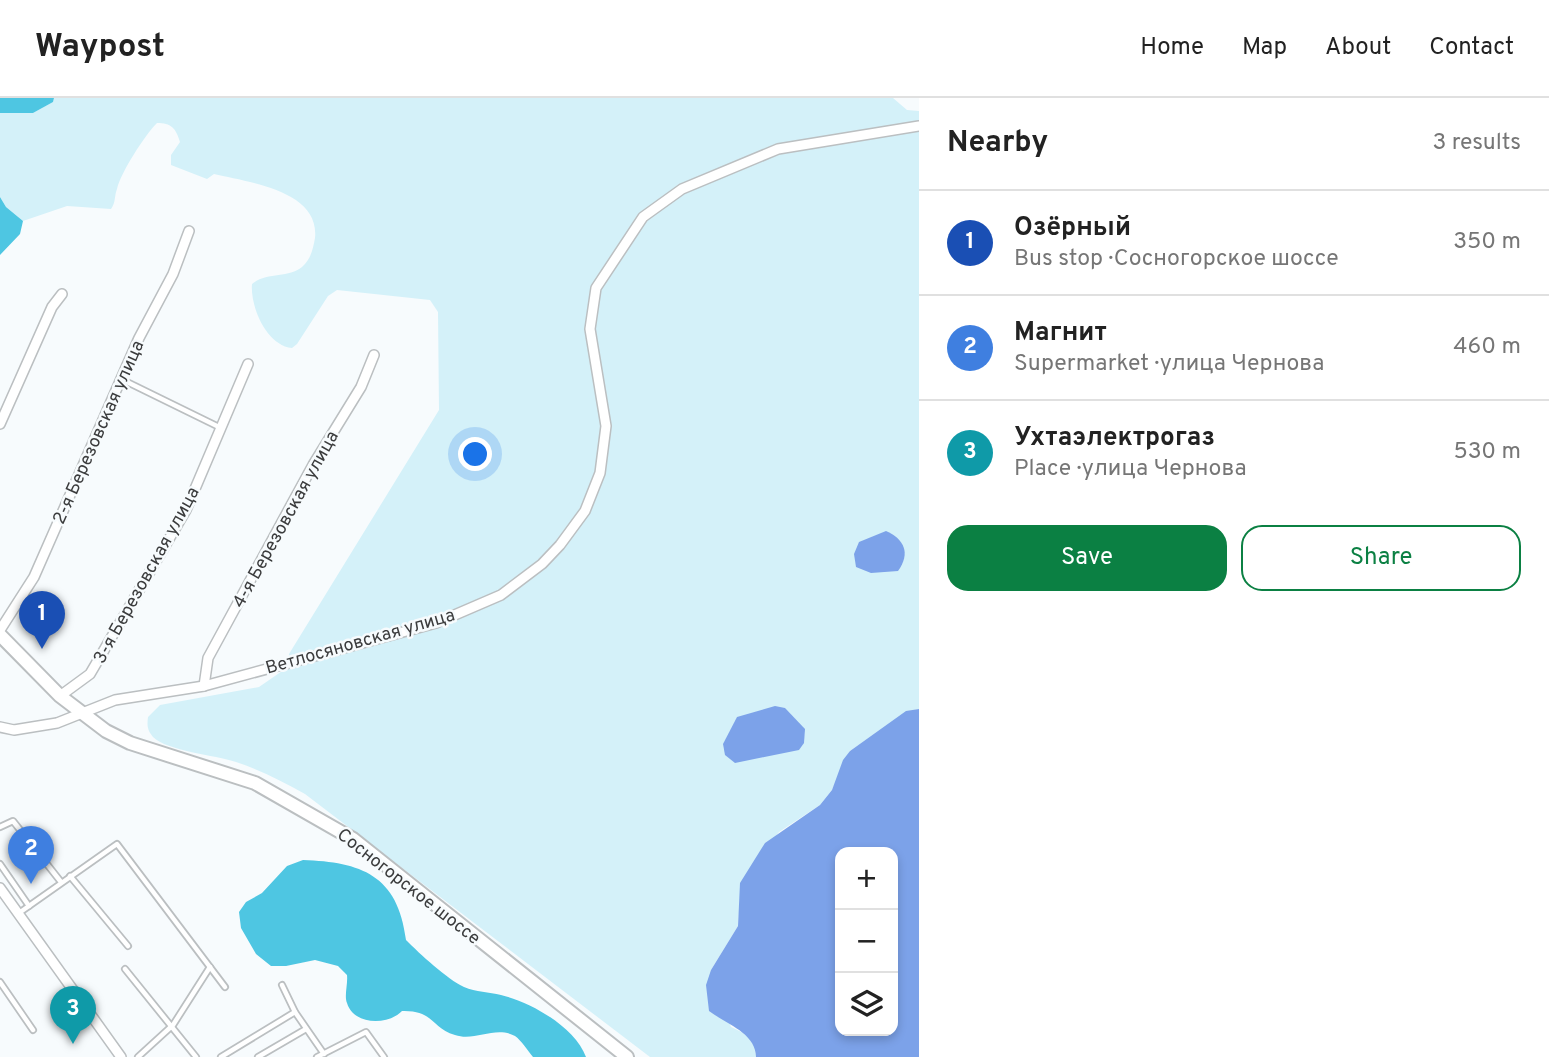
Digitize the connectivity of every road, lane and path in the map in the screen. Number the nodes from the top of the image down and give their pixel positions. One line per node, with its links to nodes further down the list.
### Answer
1 (919, 127): 11 (street, Ветлосяновская улица)
2 (189, 231): 6 (street, 2-я Березовская улица)
3 (62, 294): 7 (street)
4 (374, 355): 11 (street, 4-я Березовская улица)
5 (248, 364): 8 (street, 3-я Березовская улица)
6 (122, 379): 8 (lane); 9 (street, 2-я Березовская улица)
7 (0, 424)
8 (221, 428): 12 (street, 3-я Березовская улица)
9 (0, 630)
10 (0, 635): 12 (main road, Сосногорское шоссе)
11 (204, 686): 13 (street, Ветлосяновская улица)
12 (61, 696): 13 (main road, Сосногорское шоссе)
13 (82, 713): 14 (street, Ветлосяновская улица); 40 (main road, Сосногорское шоссе)
14 (0, 727)
15 (0, 827): 18 (lane)
16 (0, 864): 20 (lane)
17 (70, 876): 18 (lane); 22 (lane); 23 (lane)
18 (61, 882): 20 (lane)
19 (0, 888): 21 (street)
20 (29, 906): 21 (lane)
21 (18, 913): 33 (street)
22 (128, 946)
23 (210, 967): 27 (lane); 29 (lane)
24 (125, 969): 29 (lane)
25 (0, 982): 31 (lane)
26 (282, 985): 28 (lane)
27 (225, 987)
28 (295, 1012): 30 (lane); 36 (lane)
29 (173, 1025): 34 (lane); 35 (lane)
30 (306, 1029): 32 (lane); 37 (lane)
31 (33, 1030)
32 (324, 1054): 38 (lane); 39 (lane)
33 (121, 1057)
34 (138, 1057)
35 (196, 1057)
36 (221, 1057)
37 (258, 1057)
38 (317, 1057)
39 (384, 1057)
40 (627, 1057)

